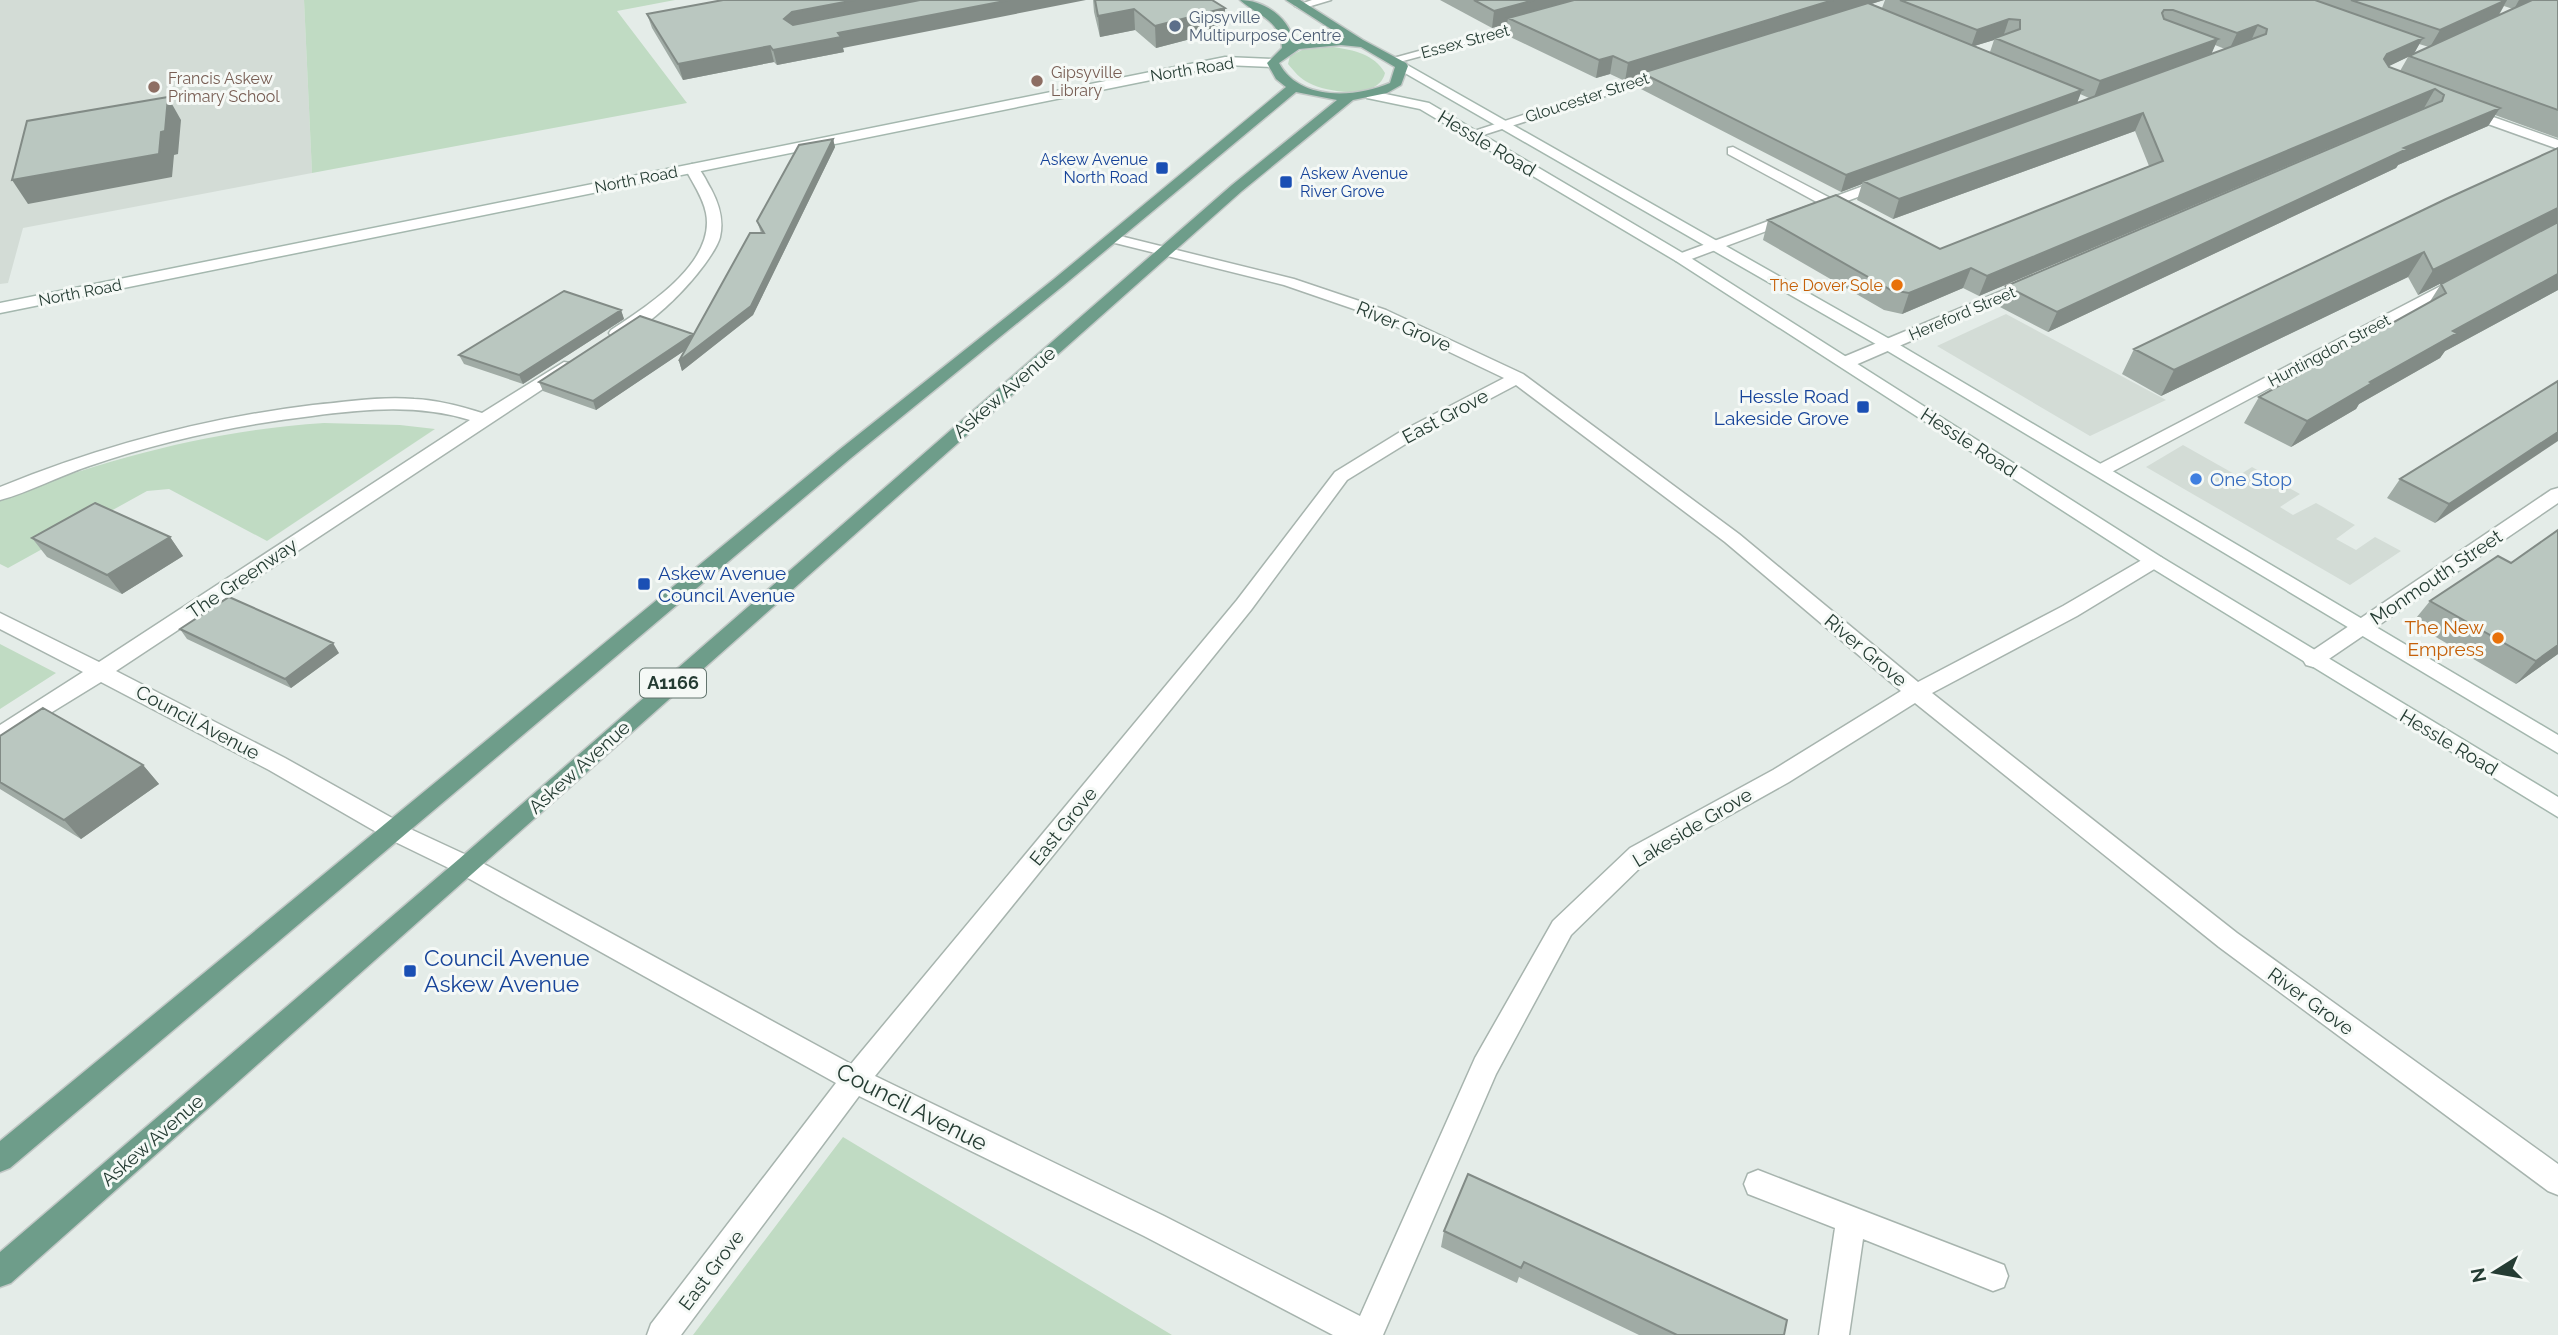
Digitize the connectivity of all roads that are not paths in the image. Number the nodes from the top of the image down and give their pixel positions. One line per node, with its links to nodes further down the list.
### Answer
1 (1246, 0): 6 (main road)
2 (1325, 0): 3 (street)
3 (1296, 3): 5 (main road)
4 (1550, 18): 8 (street, Essex Street)
5 (1364, 44): 6 (main road); 8 (main road)
6 (1288, 49): 7 (main road)
7 (1273, 63): 10 (main road); 18 (street, North Road)
8 (1397, 63): 11 (main road); 14 (street, Hessle Road)
9 (1682, 67): 14 (street, Gloucester Street)
10 (1296, 86): 12 (main road); 21 (main road)
11 (1371, 95): 12 (main road); 15 (street, Hessle Road)
12 (1349, 97): 23 (main road, Askew Avenue / A1166)
13 (2446, 104): 16 (street)
14 (1503, 124): 15 (street, Gloucester Street); 22 (street, Hessle Road)
15 (1472, 134): 24 (street, Hessle Road)
16 (2558, 145)
17 (1733, 151): 20 (street)
18 (692, 168): 27 (street, North Road); 29 (street)
19 (1903, 176): 20 (street)
20 (1829, 203): 22 (street)
21 (1112, 238): 23 (street, River Grove); 46 (main road)
22 (1714, 245): 24 (street); 28 (street, Hessle Road)
23 (1165, 251): 32 (street, River Grove); 47 (main road, Askew Avenue / A1166)
24 (1681, 258): 31 (street, Hessle Road)
25 (2472, 274): 34 (street, Huntingdon Street)
26 (2044, 278): 28 (street, Hereford Street)
27 (0, 308)
28 (1887, 344): 31 (street, Hereford Street); 34 (street, Hessle Road)
29 (597, 346)
30 (574, 361): 33 (street, The Greenway)
31 (1847, 362): 37 (street, Hessle Road)
32 (1517, 378): 42 (street, River Grove); 48 (street, East Grove)
33 (484, 419): 35 (street); 41 (street, The Greenway)
34 (2100, 471): 39 (street, Hessle Road)
35 (0, 494)
36 (2558, 494): 39 (street, Monmouth Street)
37 (2154, 561): 40 (street, Hessle Road); 42 (street, Lakeside Grove)
38 (0, 620): 41 (street, Council Avenue)
39 (2360, 628): 40 (street, Monmouth Street); 44 (street, Hessle Road)
40 (2313, 660): 45 (street, Hessle Road)
41 (102, 672): 43 (street, The Greenway); 46 (street, Council Avenue)
42 (1916, 692): 50 (street, River Grove); 56 (street, Lakeside Grove)
43 (0, 736)
44 (2558, 746)
45 (2558, 808)
46 (393, 830): 47 (street, Council Avenue); 49 (main road)
47 (467, 866): 48 (street, Council Avenue); 53 (main road, Askew Avenue / A1166)
48 (855, 1080): 55 (street, East Grove); 56 (street, Council Avenue)
49 (0, 1159)
50 (2558, 1181)
51 (1758, 1184): 52 (street)
52 (1851, 1220): 54 (street); 57 (street)
53 (0, 1272)
54 (1993, 1276)
55 (662, 1335)
56 (1366, 1335)
57 (1833, 1335)

